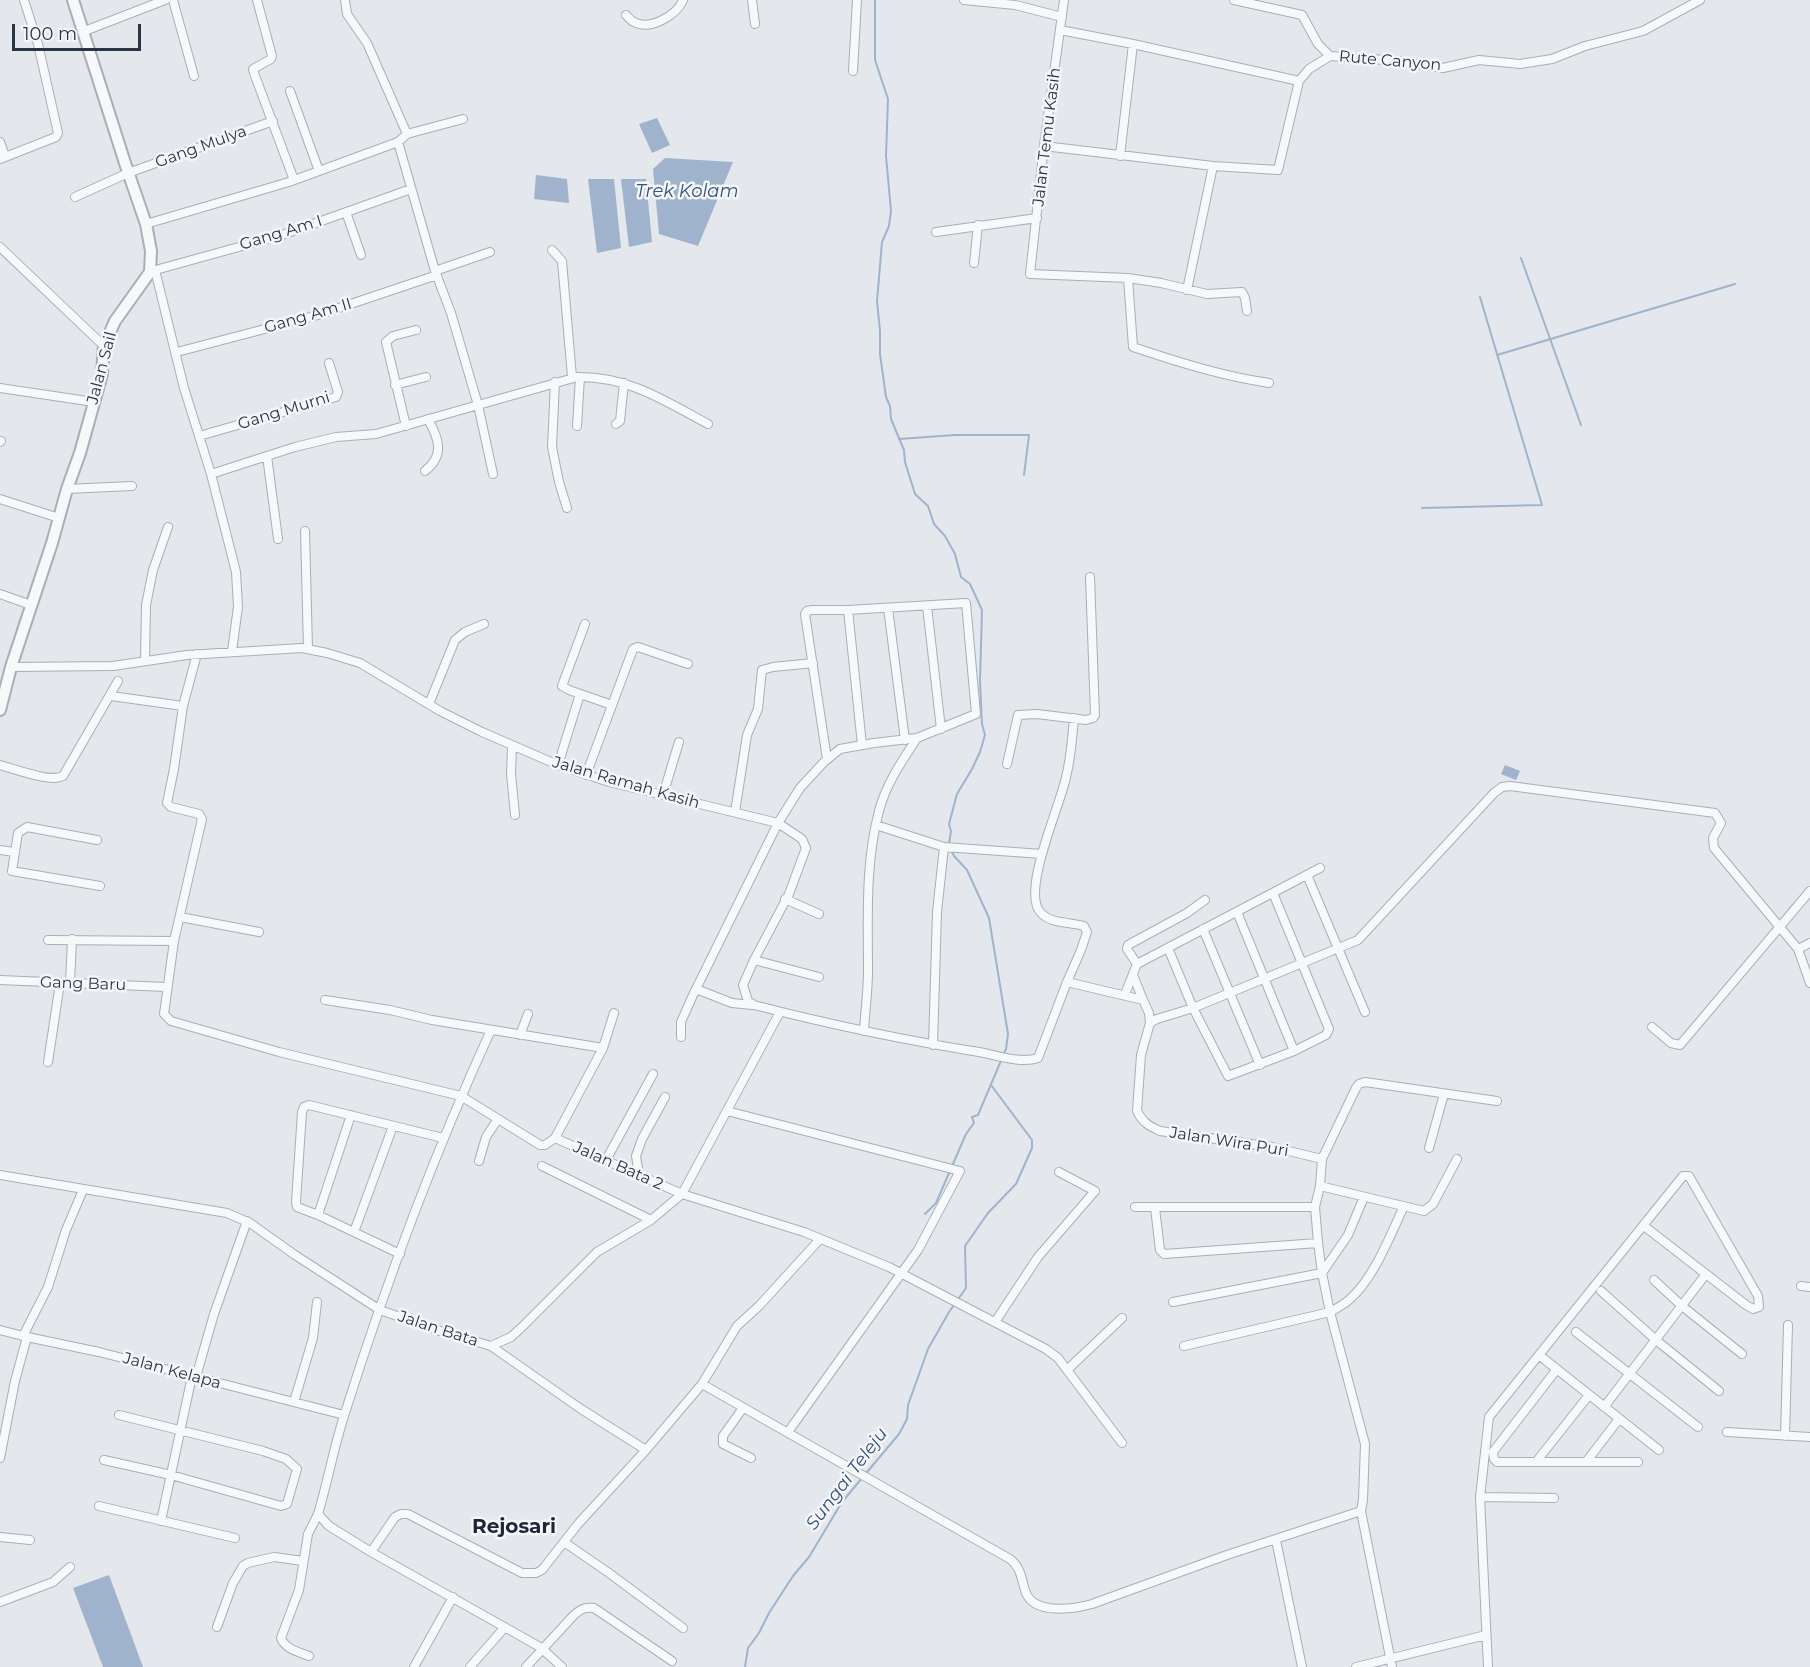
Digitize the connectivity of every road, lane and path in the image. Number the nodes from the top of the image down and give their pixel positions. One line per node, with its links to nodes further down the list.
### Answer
1 (24, 0): 32 (street)
2 (73, 0): 18 (street)
3 (165, 0): 18 (street)
4 (173, 0): 22 (street)
5 (257, 0): 26 (street)
6 (345, 0): 27 (street)
7 (683, 0): 14 (street)
8 (752, 0): 16 (street)
9 (857, 0): 21 (street)
10 (964, 0): 15 (street)
11 (1064, 0): 15 (street, Jalan Temu Kasih)
12 (1233, 0): 20 (street, Rute Canyon)
13 (1700, 0): 20 (street, Rute Canyon)
14 (626, 15)
15 (1062, 16): 17 (street, Jalan Temu Kasih)
16 (755, 24)
17 (1060, 30): 19 (street); 30 (street, Jalan Temu Kasih)
18 (82, 32): 35 (street)
19 (1133, 44): 23 (street); 31 (street)
20 (1330, 56): 23 (street)
21 (853, 71)
22 (194, 76)
23 (1299, 81): 33 (street)
24 (290, 91): 34 (street)
25 (463, 119): 27 (street)
26 (273, 121): 35 (street, Gang Mulya); 36 (street)
27 (407, 134): 29 (street)
28 (0, 142): 32 (street)
29 (398, 142): 34 (street); 37 (street)
30 (1044, 146): 31 (street); 40 (street, Jalan Temu Kasih)
31 (1120, 156): 33 (street)
32 (3, 158)
33 (1213, 166): 52 (street)
34 (319, 171): 36 (street)
35 (128, 173): 38 (street, Gang Mulya); 41 (street)
36 (294, 180): 41 (street)
37 (411, 189): 39 (street, Gang Am I); 50 (street)
38 (75, 197)
39 (346, 212): 47 (street); 49 (street, Gang Am I)
40 (1037, 218): 42 (street); 51 (street, Jalan Temu Kasih)
41 (146, 224): 49 (street)
42 (978, 225): 43 (street); 48 (street)
43 (936, 232)
44 (0, 247): 55 (street)
45 (552, 250): 59 (street)
46 (490, 252): 50 (street, Gang Am II)
47 (361, 255)
48 (974, 263)
49 (153, 271): 55 (street, Jalan Sail); 56 (street)
50 (436, 273): 56 (street, Gang Am II); 66 (street)
51 (1128, 279): 52 (street); 62 (street)
52 (1187, 290): 53 (street)
53 (1247, 311)
54 (416, 330): 63 (street)
55 (104, 346): 65 (street, Jalan Sail)
56 (177, 352): 72 (street)
57 (329, 363): 72 (street, Gang Murni)
58 (426, 377): 63 (street)
59 (576, 377): 60 (street); 61 (street); 71 (street)
60 (555, 382): 66 (street); 80 (street)
61 (624, 383): 68 (street); 69 (street)
62 (1269, 383)
63 (395, 385): 70 (street)
64 (0, 388): 65 (street)
65 (93, 402): 78 (street, Jalan Sail)
66 (478, 405): 67 (street); 76 (street)
67 (428, 419): 70 (street); 74 (street)
68 (616, 424)
69 (708, 424)
70 (405, 426): 73 (street)
71 (577, 426)
72 (199, 436): 75 (street)
73 (267, 456): 75 (street); 84 (street)
74 (425, 471)
75 (212, 474): 94 (street)
76 (493, 474)
77 (132, 486): 78 (street)
78 (67, 489): 81 (street, Jalan Sail)
79 (0, 499): 81 (street)
80 (567, 508)
81 (59, 518): 87 (street, Jalan Sail)
82 (168, 527): 96 (street)
83 (305, 531): 93 (street)
84 (278, 539)
85 (1090, 577): 108 (street)
86 (0, 594): 87 (street)
87 (31, 605): 99 (street, Jalan Sail)
88 (927, 606): 89 (street); 109 (street); 109 (street)
89 (888, 608): 90 (street); 111 (street)
90 (848, 610): 97 (street); 113 (street)
91 (484, 624): 104 (street)
92 (585, 624): 102 (street)
93 (308, 649): 94 (street, Jalan Ramah Kasih); 104 (street, Jalan Ramah Kasih)
94 (232, 651): 95 (street, Jalan Ramah Kasih)
95 (197, 654): 96 (street, Jalan Ramah Kasih); 106 (street)
96 (145, 661): 99 (street, Jalan Ramah Kasih)
97 (813, 663): 115 (street); 121 (street)
98 (688, 664): 105 (street)
99 (11, 667): 101 (street, Jalan Sail)
100 (118, 681): 103 (street)
101 (2, 692): 107 (street, Jalan Sail)
102 (580, 694): 105 (street); 118 (street)
103 (111, 696): 106 (street); 117 (street)
104 (429, 704): 114 (street, Jalan Ramah Kasih)
105 (612, 705): 119 (street)
106 (183, 706): 139 (street, Jalan Bata 2)
107 (0, 710)
108 (1074, 718): 116 (street); 129 (street)
109 (941, 729): 110 (street)
110 (917, 738): 111 (street); 124 (street)
111 (905, 740): 113 (street)
112 (680, 742): 120 (street)
113 (862, 745): 115 (street)
114 (512, 746): 118 (street, Jalan Ramah Kasih); 122 (street)
115 (827, 759): 123 (street)
116 (1007, 764)
117 (0, 765)
118 (558, 765): 119 (street, Jalan Ramah Kasih)
119 (586, 775): 120 (street, Jalan Ramah Kasih)
120 (663, 795): 121 (street, Jalan Ramah Kasih)
121 (735, 812): 123 (street, Jalan Ramah Kasih)
122 (514, 815)
123 (777, 823): 135 (street, Jalan Ramah Kasih); 162 (street)
124 (876, 825): 126 (street); 176 (street)
125 (97, 840): 128 (street)
126 (945, 847): 129 (street); 179 (street)
127 (0, 850): 128 (street)
128 (15, 852): 132 (street)
129 (1042, 854): 157 (street)
130 (1320, 868): 131 (street)
131 (1307, 875): 134 (street); 148 (street)
132 (100, 886)
133 (1810, 891): 140 (street)
134 (1273, 893): 137 (street); 151 (street)
135 (785, 899): 138 (street); 150 (street, Jalan Ramah Kasih)
136 (1205, 900): 152 (street)
137 (1237, 912): 141 (street); 155 (street)
138 (819, 914)
139 (180, 917): 142 (street); 145 (street, Jalan Bata 2)
140 (1780, 928): 148 (street); 149 (street); 174 (street)
141 (1203, 929): 147 (street); 163 (street)
142 (260, 932)
143 (72, 939): 144 (street); 145 (street); 159 (street)
144 (48, 940)
145 (174, 941): 161 (street, Jalan Bata 2)
146 (1810, 943): 149 (street)
147 (1168, 948): 152 (street); 168 (street)
148 (1337, 948): 151 (street); 170 (street)
149 (1798, 949): 160 (street)
150 (754, 960): 154 (street); 167 (street, Jalan Ramah Kasih)
151 (1302, 963): 155 (street); 181 (street)
152 (1137, 964): 153 (street)
153 (1133, 975): 164 (street); 166 (street)
154 (819, 977)
155 (1264, 979): 163 (street); 181 (street)
156 (0, 980): 158 (street, Gang Baru)
157 (1067, 982): 164 (street); 179 (street)
158 (60, 983): 159 (street, Gang Baru); 182 (street)
159 (70, 983): 161 (street, Gang Baru)
160 (1810, 983)
161 (166, 987): 186 (street, Jalan Bata 2)
162 (696, 989): 167 (street); 178 (street)
163 (1230, 993): 168 (street); 183 (street)
164 (1125, 994): 166 (street)
165 (325, 1000): 175 (street)
166 (1143, 1000): 173 (street)
167 (754, 1005): 169 (street)
168 (1193, 1008): 173 (street); 183 (street)
169 (780, 1012): 176 (street); 189 (street, Jalan Bata)
170 (1365, 1012)
171 (614, 1013): 180 (street)
172 (528, 1014): 177 (street)
173 (1150, 1023): 198 (street, Jalan Wira Puri)
174 (1652, 1027)
175 (491, 1030): 177 (street); 186 (street)
176 (864, 1031): 179 (street)
177 (520, 1035): 180 (street)
178 (681, 1036)
179 (933, 1045)
180 (603, 1048): 194 (street)
181 (1294, 1051): 183 (street)
182 (48, 1062)
183 (1260, 1065)
184 (653, 1074): 197 (street)
185 (1444, 1094): 188 (street); 195 (street); 198 (street)
186 (461, 1096): 191 (street, Jalan Bata 2); 193 (street)
187 (665, 1097): 203 (street)
188 (1497, 1101)
189 (727, 1111): 206 (street, Jalan Bata); 220 (street)
190 (351, 1115): 192 (street); 212 (street); 212 (street)
191 (498, 1119): 194 (street, Jalan Bata 2); 199 (street)
192 (393, 1126): 193 (street); 216 (street)
193 (443, 1138): 219 (street)
194 (555, 1138): 197 (street, Jalan Bata 2)
195 (1429, 1148)
196 (1457, 1159): 208 (street)
197 (606, 1160): 203 (street, Jalan Bata 2)
198 (1322, 1160): 204 (street)
199 (479, 1161)
200 (542, 1166): 213 (street)
201 (1059, 1172): 231 (street)
202 (0, 1175): 205 (street, Jalan Bata)
203 (639, 1175): 206 (street, Jalan Bata 2)
204 (1320, 1186): 207 (street); 209 (street)
205 (83, 1190): 214 (street, Jalan Bata); 235 (street)
206 (682, 1194): 213 (street, Jalan Bata); 217 (street, Jalan Bata 2)
207 (1364, 1197): 208 (street); 221 (street)
208 (1404, 1206): 229 (street)
209 (1315, 1207): 211 (street); 218 (street)
210 (1135, 1208): 211 (street)
211 (1155, 1208): 218 (street)
212 (318, 1215): 216 (street)
213 (651, 1220): 237 (street, Jalan Bata)
214 (247, 1221): 228 (street, Jalan Bata); 244 (street)
215 (1644, 1226): 222 (street); 222 (street); 240 (street)
216 (354, 1233): 219 (street)
217 (820, 1239): 220 (street, Jalan Bata 2); 245 (street)
218 (1318, 1243): 221 (street)
219 (400, 1254): 228 (street)
220 (900, 1273): 231 (street, Jalan Bata 2); 256 (street)
221 (1322, 1273): 226 (street); 229 (street)
222 (1706, 1274): 227 (street)
223 (1654, 1280): 227 (street)
224 (1601, 1291): 236 (street)
225 (317, 1302): 248 (street)
226 (1173, 1302)
227 (1682, 1306): 236 (street); 239 (street)
228 (380, 1310): 237 (street, Jalan Bata); 252 (street)
229 (1330, 1312): 238 (street); 273 (street)
230 (1122, 1318): 242 (street)
231 (994, 1322): 242 (street, Jalan Bata 2)
232 (1788, 1325): 258 (street)
233 (0, 1330): 235 (street, Jalan Kelapa)
234 (1576, 1332): 243 (street)
235 (25, 1337): 244 (street, Jalan Kelapa); 263 (street)
236 (1656, 1340): 243 (street); 246 (street)
237 (491, 1346): 261 (street)
238 (1184, 1346)
239 (1742, 1354)
240 (1539, 1355): 241 (street); 270 (street)
241 (1557, 1369): 247 (street); 266 (street)
242 (1067, 1370): 260 (street, Jalan Bata 2)
243 (1630, 1374): 249 (street); 254 (street)
244 (194, 1377): 248 (street, Jalan Kelapa); 255 (street)
245 (702, 1384): 250 (street); 261 (street)
246 (1719, 1391)
247 (1589, 1395): 249 (street); 266 (street)
248 (294, 1402): 252 (street, Jalan Kelapa)
249 (1604, 1407): 253 (street)
250 (743, 1408): 256 (street); 264 (street)
251 (119, 1415): 255 (street)
252 (344, 1415): 274 (street)
253 (1619, 1419): 262 (street); 267 (street)
254 (1698, 1427)
255 (181, 1430): 269 (street); 269 (street)
256 (788, 1432): 279 (street)
257 (1727, 1432): 258 (street)
258 (1785, 1436): 259 (street)
259 (1810, 1437)
260 (1122, 1443)
261 (646, 1450): 280 (street)
262 (1659, 1450)
263 (0, 1458)
264 (751, 1458)
265 (104, 1460): 269 (street)
266 (1536, 1462): 267 (street)
267 (1586, 1462): 268 (street)
268 (1638, 1462)
269 (171, 1475): 275 (street)
270 (1480, 1497): 271 (street); 289 (street)
271 (1554, 1498)
272 (99, 1506): 275 (street)
273 (1361, 1511): 279 (street); 292 (street)
274 (318, 1515): 281 (street); 282 (street)
275 (161, 1521): 277 (street)
276 (0, 1537): 278 (street)
277 (235, 1538)
278 (30, 1540)
279 (1276, 1540): 298 (street)
280 (564, 1542): 281 (street); 288 (street)
281 (371, 1552): 284 (street)
282 (303, 1562): 287 (street); 291 (street)
283 (70, 1568): 285 (street)
284 (453, 1597): 286 (street); 294 (street)
285 (0, 1602)
286 (505, 1627): 290 (street); 295 (street)
287 (217, 1628)
288 (683, 1628)
289 (1486, 1635): 292 (street); 301 (street)
290 (543, 1649): 293 (street); 296 (street); 297 (street)
291 (309, 1656)
292 (1390, 1657): 299 (street); 300 (street)
293 (672, 1661)
294 (414, 1667)
295 (470, 1667)
296 (526, 1667)
297 (562, 1667)
298 (1302, 1667)
299 (1356, 1667)
300 (1392, 1667)
301 (1488, 1667)

